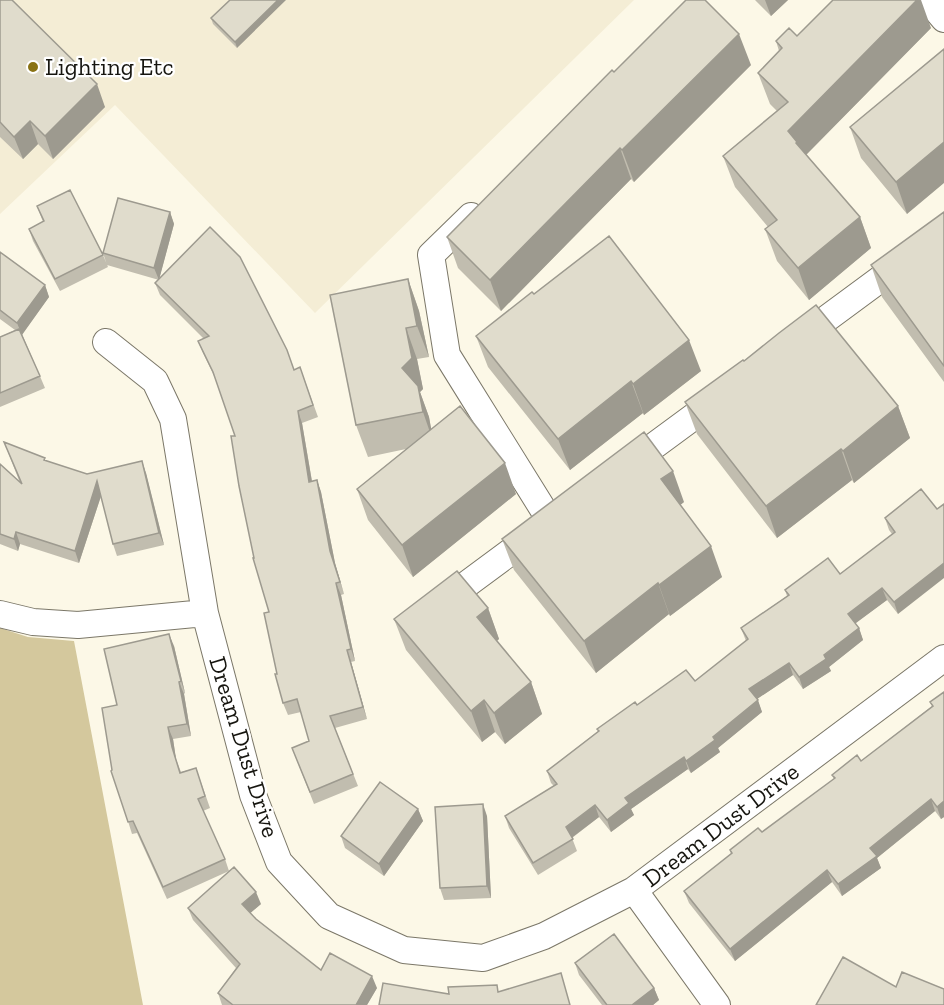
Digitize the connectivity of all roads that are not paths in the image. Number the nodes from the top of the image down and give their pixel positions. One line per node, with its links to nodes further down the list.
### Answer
1 (928, 0): 2 (street)
2 (944, 19)
3 (490, 197): 11 (street)
4 (944, 232): 6 (street)
5 (106, 342): 9 (street, Dream Dust Drive)
6 (784, 350)
7 (740, 383): 8 (street)
8 (607, 480)
9 (205, 613): 10 (street); 13 (street, Dream Dust Drive)
10 (0, 614)
11 (424, 616)
12 (944, 658): 13 (street, Dream Dust Drive)
13 (634, 890): 14 (street)
14 (717, 1005)

